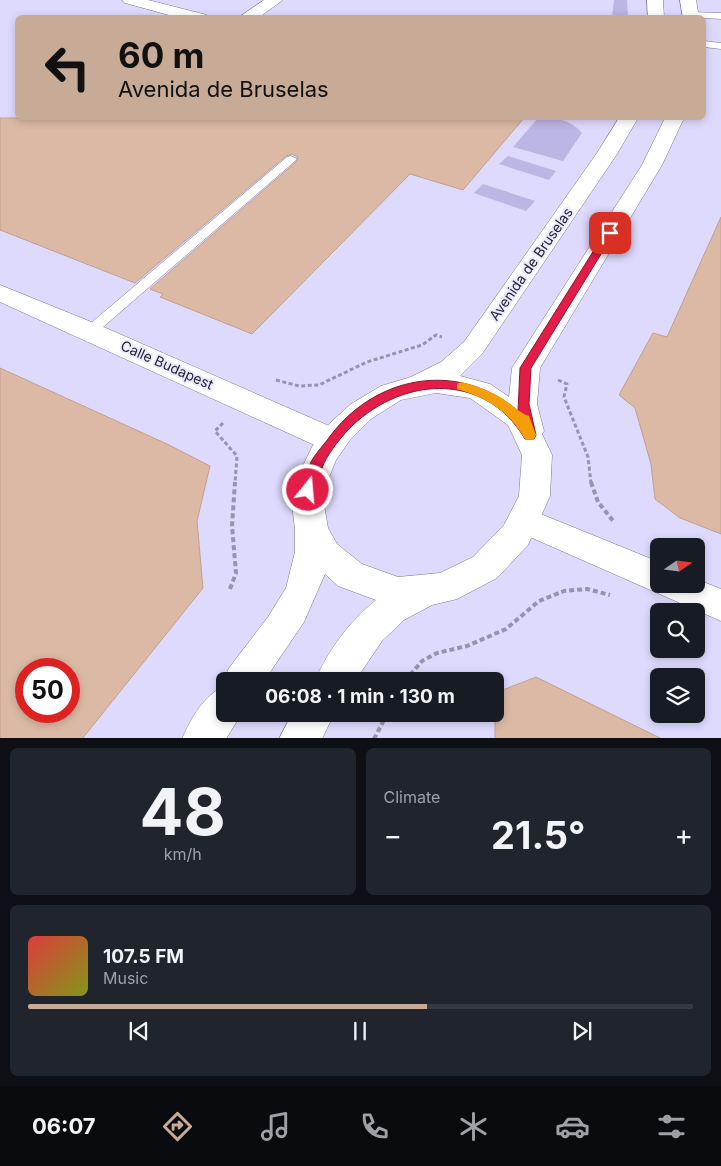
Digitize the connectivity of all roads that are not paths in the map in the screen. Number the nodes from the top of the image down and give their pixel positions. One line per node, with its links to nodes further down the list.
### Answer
1 (130, 0): 5 (main road)
2 (275, 0): 6 (main road)
3 (655, 0): 7 (main road)
4 (690, 11): 8 (lane)
5 (189, 15)
6 (251, 15)
7 (656, 15)
8 (721, 16)
9 (706, 44): 10 (lane)
10 (721, 46)
11 (644, 122): 15 (main road, Avenida de Bruselas); 16 (main road, Avenida de Bruselas)
12 (291, 160): 14 (lane)
13 (0, 293): 14 (main road, Calle Budapest)
14 (90, 331): 17 (main road, Calle Budapest)
15 (412, 386): 16 (main road); 17 (main road)
16 (530, 435): 19 (main road, Avenida de Bruselas)
17 (332, 440): 18 (main road)
18 (309, 519): 21 (main road); 24 (main road)
19 (526, 521): 20 (main road); 21 (main road)
20 (650, 574)
21 (444, 589): 25 (main road)
22 (692, 593): 23 (main road)
23 (721, 605)
24 (248, 672)
25 (340, 672)
26 (216, 719): 28 (main road)
27 (309, 722): 29 (main road)
28 (202, 738)
29 (299, 738)

